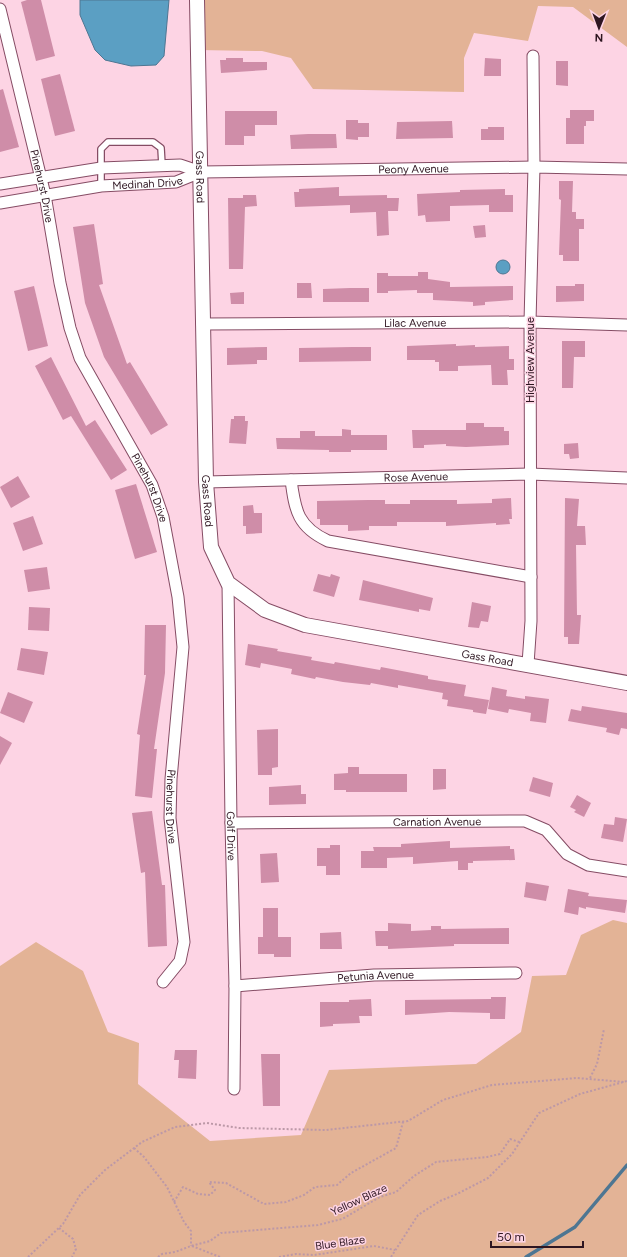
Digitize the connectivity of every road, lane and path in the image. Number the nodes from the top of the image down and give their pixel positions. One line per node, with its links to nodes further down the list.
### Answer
1 (197, 0): 8 (street, Gass Road)
2 (0, 9): 9 (street, Pinehurst Drive)
3 (533, 56): 5 (street, Highview Avenue)
4 (162, 165): 6 (street, Medinah Drive); 6 (lane, Medinah Drive); 8 (street, Medinah Drive)
5 (534, 167): 7 (street, Peony Avenue); 8 (street, Peony Avenue); 14 (street, Highview Avenue)
6 (101, 168): 9 (street, Medinah Drive); 11 (lane, Medinah Drive)
7 (627, 169)
8 (201, 172): 11 (street, Medinah Drive); 15 (street, Gass Road)
9 (41, 178): 10 (street, Medinah Drive); 12 (street, Pinehurst Drive)
10 (0, 184)
11 (101, 186): 12 (street, Medinah Drive)
12 (45, 195): 13 (street, Medinah Drive); 28 (street, Pinehurst Drive)
13 (0, 203)
14 (530, 322): 15 (street, Lilac Avenue); 16 (street, Lilac Avenue); 17 (street, Highview Avenue)
15 (202, 324): 20 (street, Gass Road)
16 (627, 325)
17 (530, 474): 18 (street, Rose Avenue); 19 (street, Rose Avenue); 21 (street, Highview Avenue)
18 (627, 478)
19 (291, 480): 20 (street, Rose Avenue); 21 (street)
20 (206, 482): 22 (street, Gass Road)
21 (531, 577): 23 (street, Highview Avenue)
22 (228, 583): 23 (street, Gass Road); 25 (street, Golf Drive)
23 (528, 664): 24 (street, Gass Road)
24 (627, 683)
25 (231, 823): 26 (street, Carnation Avenue); 29 (street, Golf Drive)
26 (627, 871)
27 (516, 973): 29 (street, Petunia Avenue)
28 (163, 982)
29 (236, 986): 33 (street, Golf Drive)
30 (604, 1029): 31 (path)
31 (590, 1078): 32 (path); 34 (path)
32 (626, 1081): 35 (path)
33 (234, 1089)
34 (403, 1122): 36 (path); 37 (path)
35 (519, 1142): 39 (path, Yellow Blaze); 40 (path)
36 (134, 1148): 37 (path); 38 (path)
37 (174, 1202): 39 (path)
38 (59, 1228): 41 (path); 42 (path)
39 (191, 1246): 43 (path); 44 (path)
40 (396, 1250): 45 (path, Blue Blaze); 46 (path)
41 (28, 1257)
42 (72, 1257)
43 (158, 1257)
44 (220, 1257)
45 (279, 1257)
46 (391, 1257)

